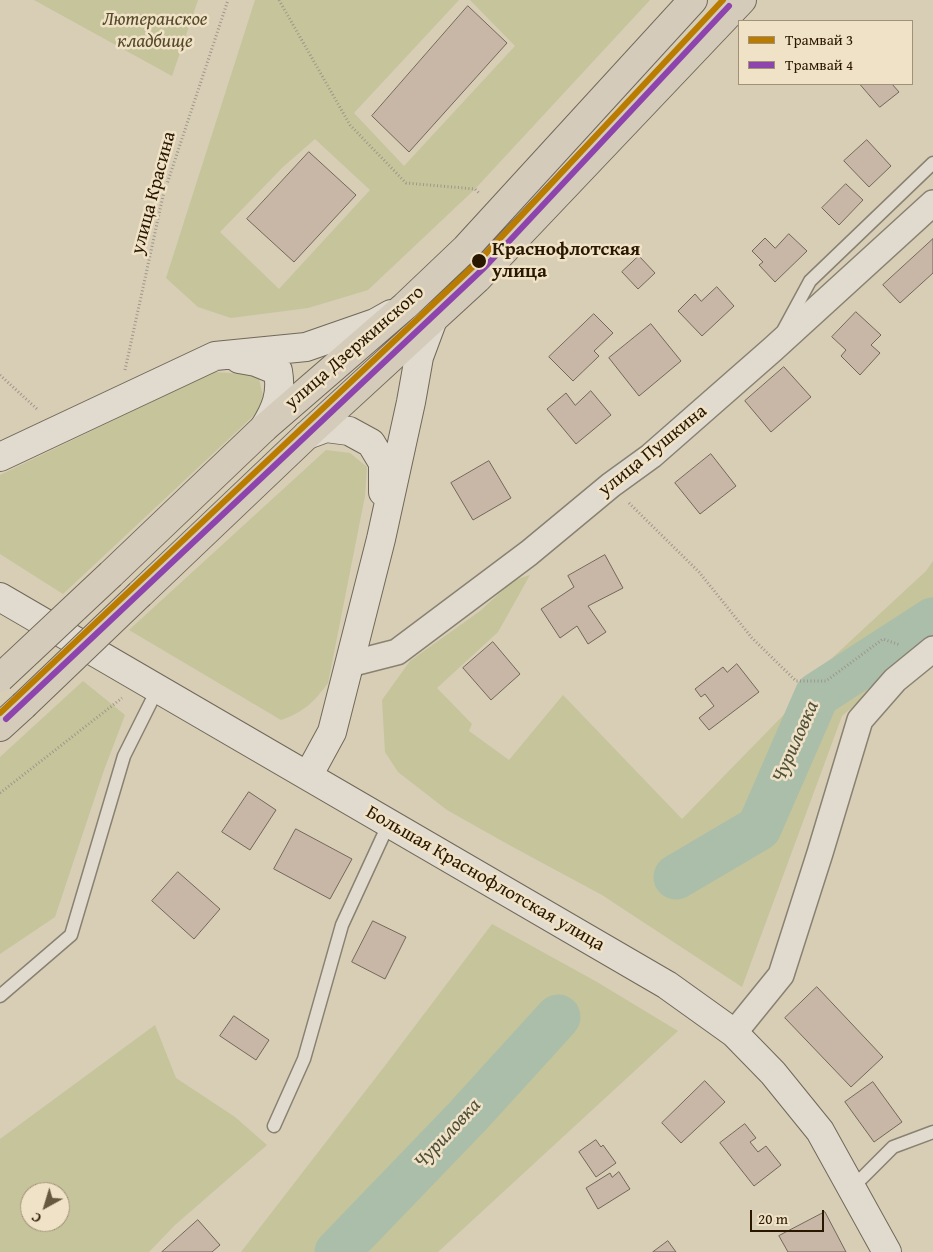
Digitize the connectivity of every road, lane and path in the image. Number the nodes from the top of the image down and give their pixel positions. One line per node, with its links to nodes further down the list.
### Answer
1 (228, 0): 13 (path, улица Красина)
2 (279, 0): 6 (path)
3 (693, 0): 8 (main road, улица Дзержинского)
4 (742, 0): 9 (main road, улица Дзержинского)
5 (933, 163): 10 (lane)
6 (476, 189)
7 (933, 203): 10 (street, улица Пушкина)
8 (405, 306): 11 (main road); 15 (main road, улица Дзержинского)
9 (432, 322): 16 (main road, улица Дзержинского); 19 (main road)
10 (773, 349): 18 (street, улица Пушкина)
11 (215, 356): 13 (main road); 15 (main road)
12 (0, 374): 14 (path)
13 (127, 398): 17 (main road)
14 (40, 412)
15 (264, 428): 23 (main road, улица Дзержинского, bridge)
16 (307, 436): 19 (main road); 26 (main road, улица Дзержинского, bridge)
17 (0, 457)
18 (611, 485): 21 (path); 22 (street, улица Пушкина)
19 (381, 539): 22 (main road)
20 (0, 597): 24 (main road, Большая Краснофлотская улица)
21 (930, 651): 31 (street)
22 (350, 664): 27 (main road)
23 (0, 678)
24 (158, 688): 27 (main road, Большая Краснофлотская улица); 30 (lane)
25 (125, 695): 28 (path)
26 (0, 727)
27 (308, 776): 29 (main road, Большая Краснофлотская улица)
28 (0, 793)
29 (389, 823): 31 (main road, Большая Краснофлотская улица); 32 (lane)
30 (0, 996)
31 (734, 1033): 34 (main road, Большая Краснофлотская улица)
32 (274, 1126)
33 (933, 1132): 34 (lane)
34 (852, 1188): 35 (main road, Большая Краснофлотская улица)
35 (887, 1252)

